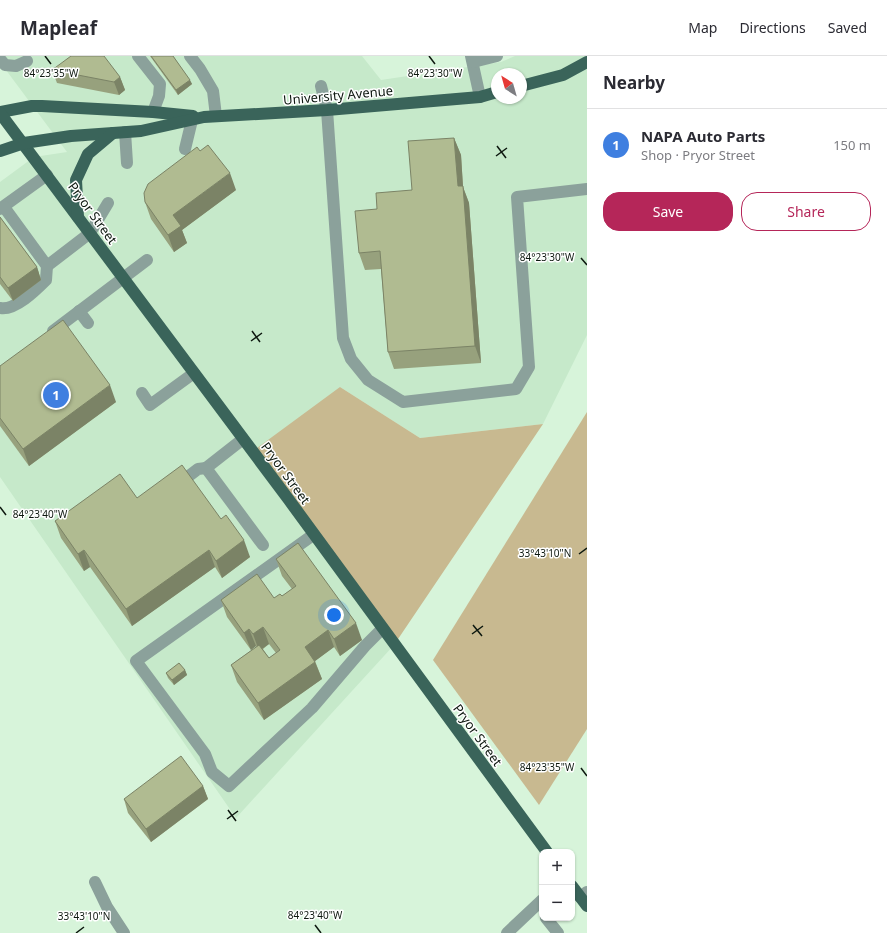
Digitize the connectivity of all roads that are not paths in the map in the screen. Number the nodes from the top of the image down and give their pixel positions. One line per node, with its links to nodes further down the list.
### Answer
1 (138, 56): 13 (street)
2 (190, 56): 15 (street)
3 (497, 56): 5 (street)
4 (0, 59): 6 (street)
5 (472, 59): 11 (street)
6 (27, 61)
7 (587, 62): 8 (main road)
8 (527, 84)
9 (321, 86): 12 (street)
10 (491, 94): 11 (main road, University Avenue)
11 (480, 97): 12 (main road, University Avenue)
12 (327, 110): 15 (main road, University Avenue); 22 (street)
13 (153, 112): 14 (main road, University Avenue); 15 (main road, University Avenue)
14 (0, 113): 17 (main road, Pryor Street)
15 (204, 118): 16 (main road, University Avenue); 18 (street)
16 (119, 133): 17 (main road, University Avenue); 20 (street); 25 (main road)
17 (24, 143): 19 (main road, University Avenue); 21 (main road, Pryor Street)
18 (185, 148)
19 (0, 151)
20 (127, 163)
21 (48, 175): 24 (street); 25 (main road, Pryor Street)
22 (587, 189)
23 (108, 203): 26 (street)
24 (2, 208): 28 (street)
25 (78, 216): 26 (main road, Pryor Street)
26 (90, 233): 28 (street); 29 (main road, Pryor Street)
27 (147, 260): 29 (street)
28 (47, 266): 30 (street)
29 (123, 278): 31 (street); 34 (main road, Pryor Street)
30 (0, 308)
31 (79, 311): 32 (street); 33 (street)
32 (88, 323)
33 (43, 339)
34 (194, 373): 35 (street); 36 (main road, Pryor Street)
35 (142, 393)
36 (243, 439): 37 (street); 39 (main road, Pryor Street)
37 (206, 468): 38 (street); 40 (street)
38 (167, 492)
39 (313, 535): 41 (main road, Pryor Street); 41 (street)
40 (263, 545)
41 (382, 629): 42 (main road, Pryor Street)
42 (545, 849)
43 (95, 882): 48 (street)
44 (575, 889): 45 (main road)
45 (585, 899)
46 (539, 907): 49 (street)
47 (548, 921): 50 (street)
48 (124, 933)
49 (507, 933)
50 (558, 933)

